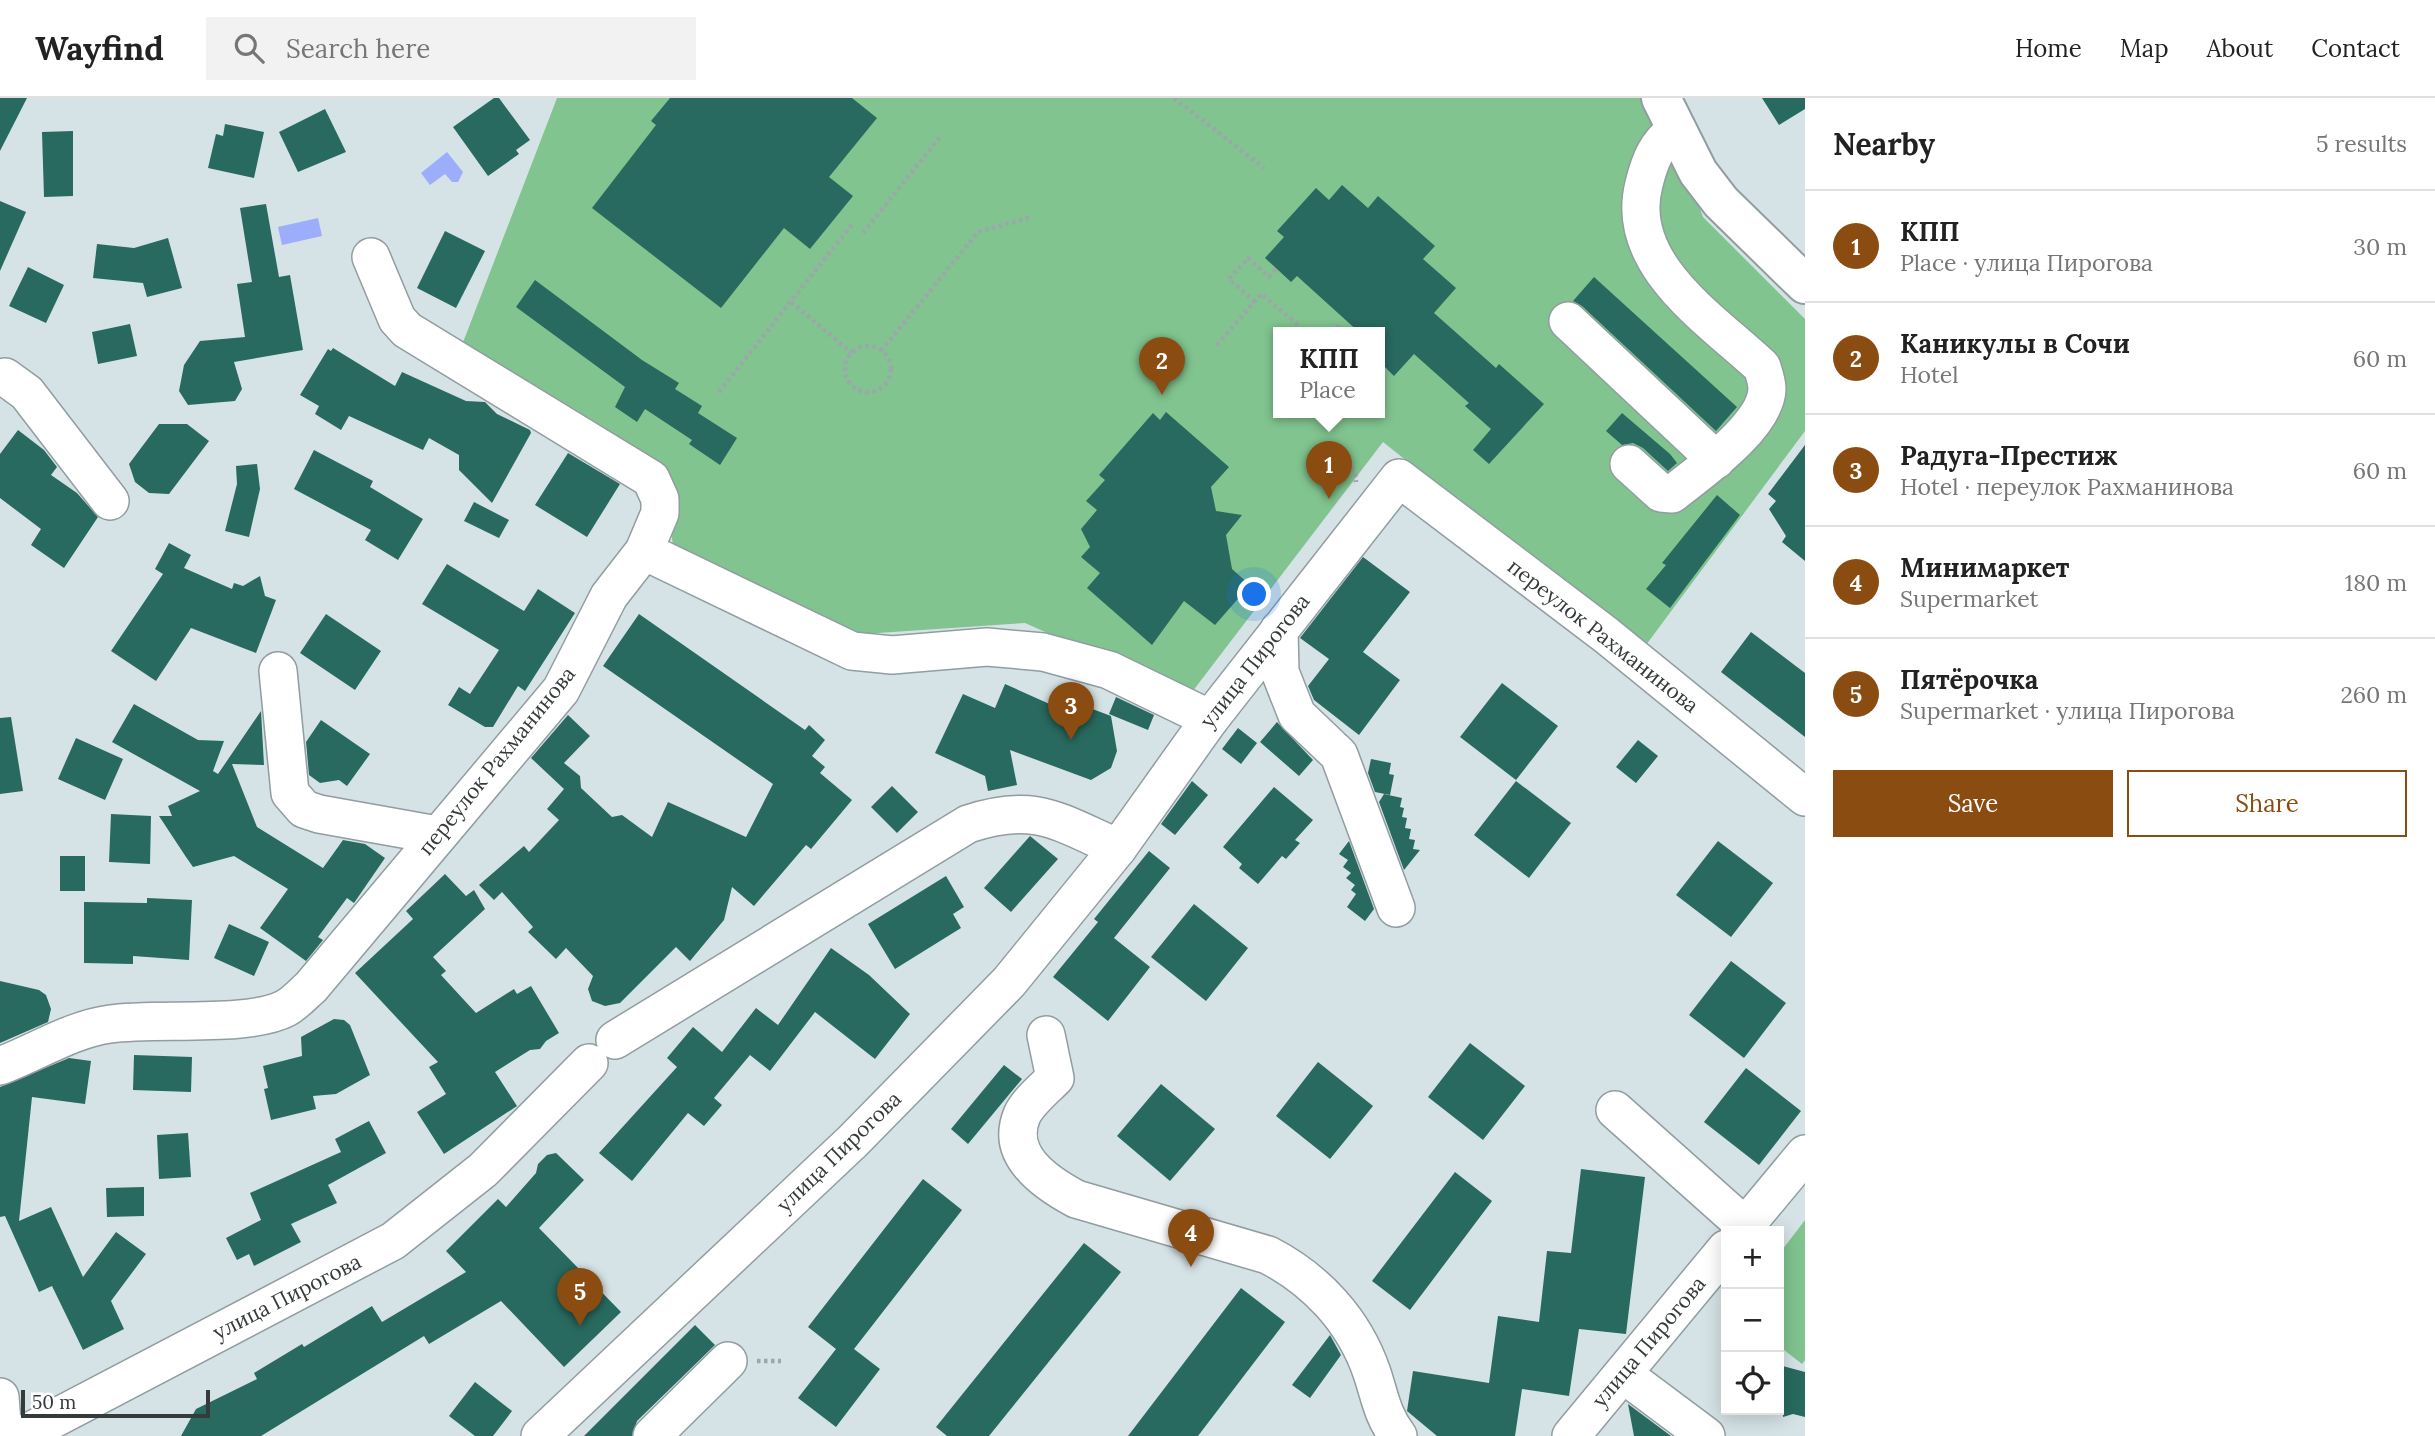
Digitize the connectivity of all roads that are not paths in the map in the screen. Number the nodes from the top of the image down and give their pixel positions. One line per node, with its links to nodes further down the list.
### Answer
1 (1668, 114): 3 (main road); 6 (street)
2 (371, 257): 10 (street, переулок Рахманинова)
3 (1805, 284)
4 (1568, 321): 6 (street)
5 (2, 375): 9 (street)
6 (1716, 460): 7 (street)
7 (1629, 464)
8 (1399, 478): 11 (street, улица Пирогова); 14 (street, переулок Рахманинова)
9 (110, 501)
10 (644, 551): 13 (street); 15 (street, переулок Рахманинова)
11 (1279, 630): 13 (street, улица Пирогова); 17 (street)
12 (278, 671): 15 (street)
13 (1210, 719): 16 (street, улица Пирогова)
14 (1805, 797)
15 (437, 835): 19 (street, переулок Рахманинова)
16 (1118, 848): 29 (street, улица Пирогова); 30 (street, улица Пирогова)
17 (1396, 908)
18 (1046, 1035): 32 (street)
19 (0, 1066)
20 (1615, 1110): 22 (street)
21 (1805, 1154): 23 (street, улица Пирогова)
22 (1728, 1226)
23 (1745, 1226)
24 (1721, 1255): 26 (street, улица Пирогова)
25 (728, 1361): 31 (street)
26 (1623, 1374): 33 (street, улица Пирогова); 34 (street)
27 (0, 1397): 28 (street)
28 (4, 1436)
29 (21, 1436)
30 (540, 1436)
31 (652, 1436)
32 (1398, 1436)
33 (1571, 1436)
34 (1706, 1436)

